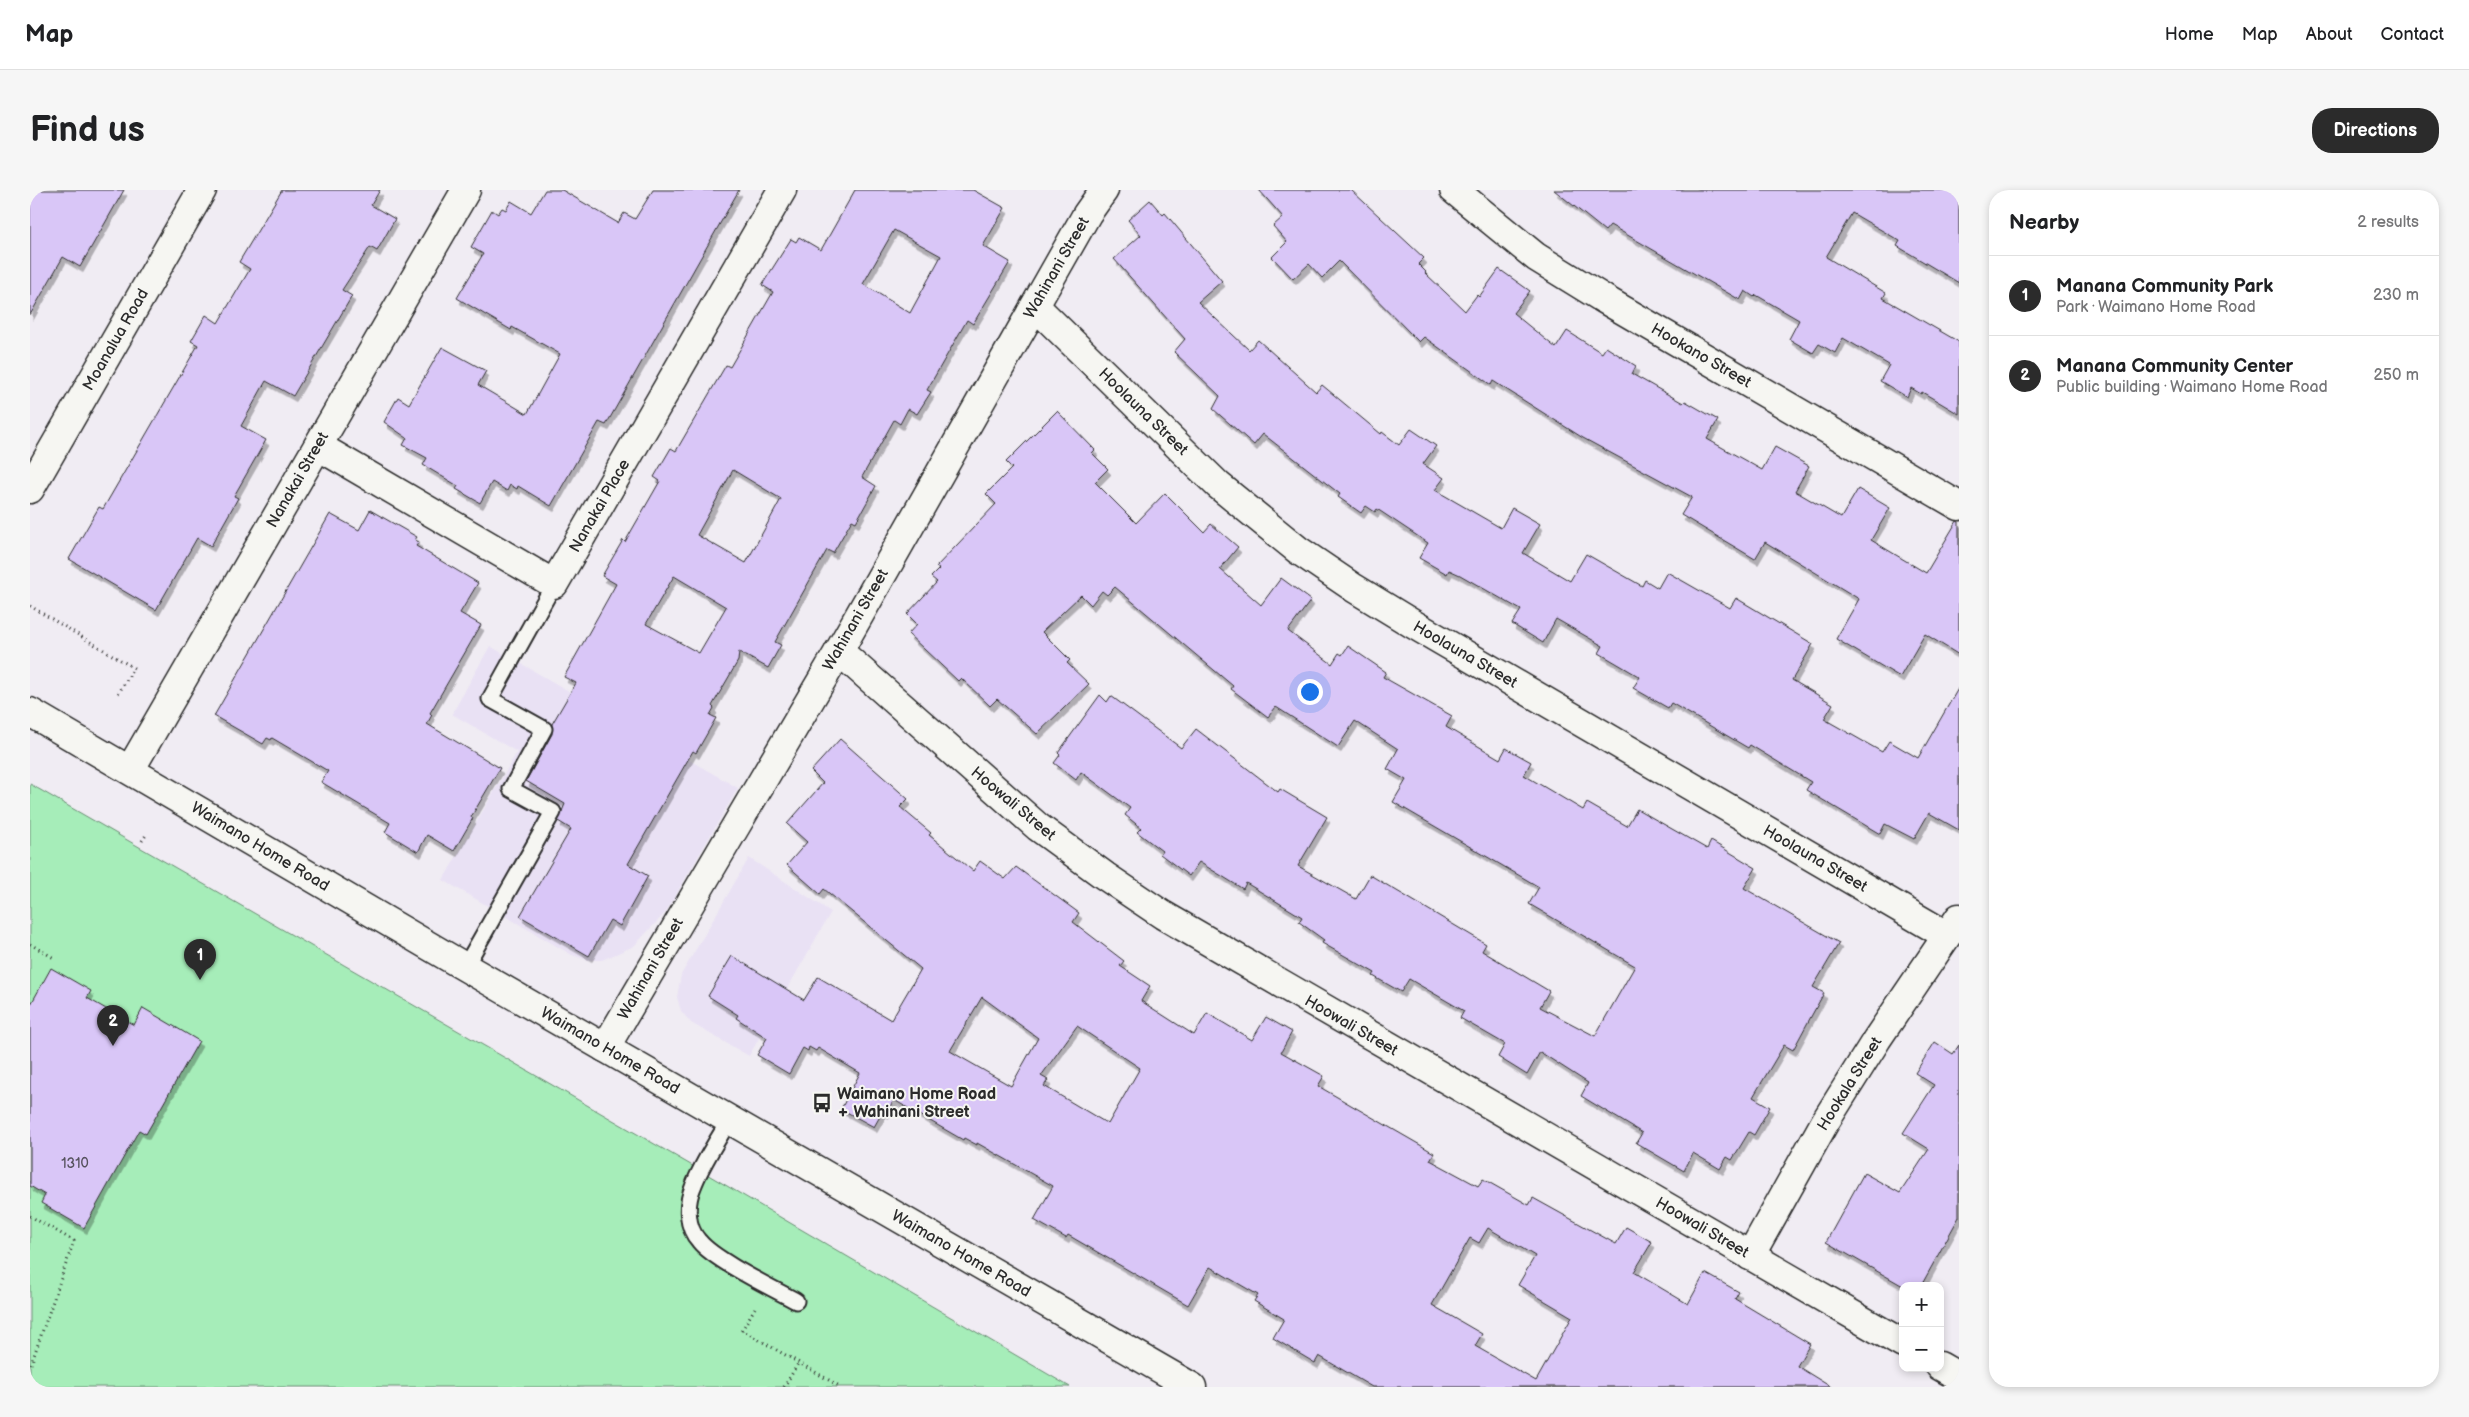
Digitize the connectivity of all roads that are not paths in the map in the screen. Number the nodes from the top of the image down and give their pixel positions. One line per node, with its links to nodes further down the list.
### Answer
1 (202, 190): 8 (street, Moanalua Road)
2 (466, 190): 7 (street, Nanakai Street)
3 (782, 190): 10 (street, Nanakai Place)
4 (1104, 190): 6 (street, Wahinani Street)
5 (1454, 190): 9 (street, Hookano Street)
6 (1035, 306): 11 (street, Wahinani Street); 14 (street, Hoolauna Street)
7 (318, 446): 10 (street); 13 (street, Nanakai Street)
8 (30, 489)
9 (1959, 506)
10 (554, 584): 15 (lane)
11 (839, 651): 16 (street, Wahinani Street); 18 (street, Hoowali Street)
12 (30, 712): 13 (street, Waimano Home Road)
13 (130, 770): 15 (street, Waimano Home Road)
14 (1952, 926): 18 (street, Hookala Street)
15 (465, 968): 16 (street, Waimano Home Road)
16 (605, 1048): 17 (street, Waimano Home Road)
17 (729, 1120): 19 (lane); 23 (street, Waimano Home Road)
18 (1750, 1256): 20 (street, Hoowali Street)
19 (796, 1301)
20 (1899, 1342)
21 (1944, 1368): 22 (street)
22 (1959, 1377)
23 (1192, 1387)

